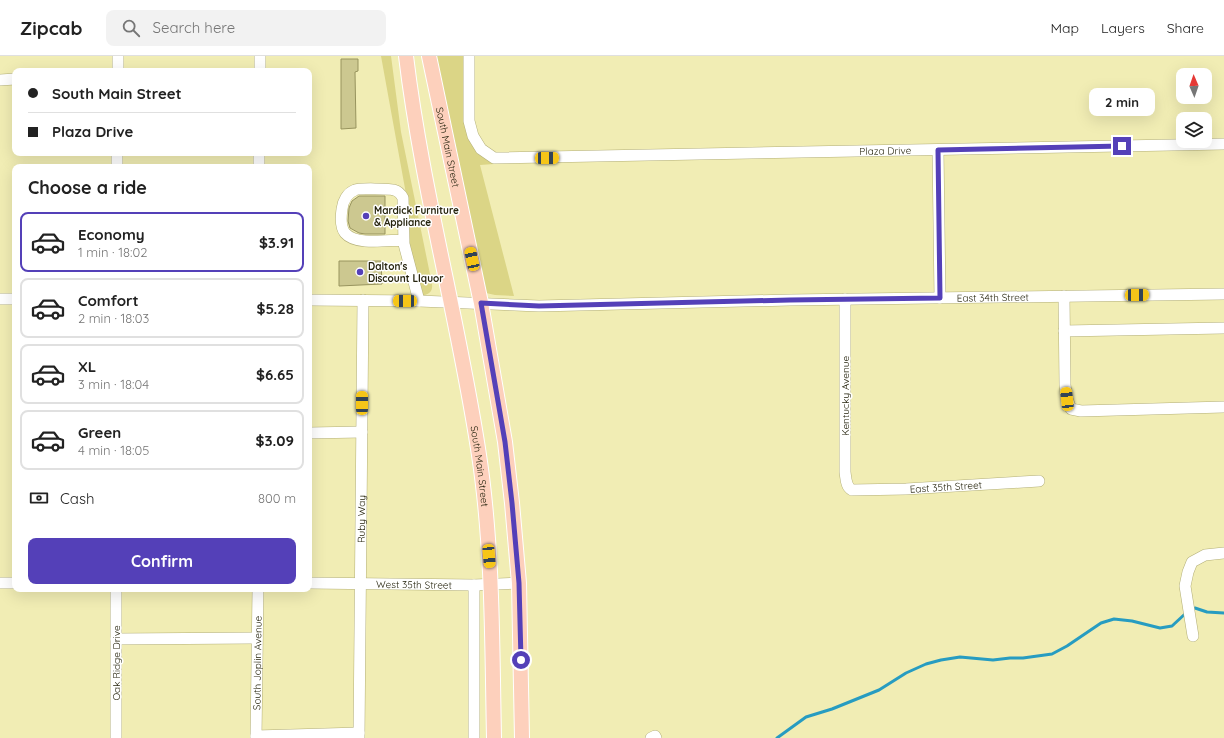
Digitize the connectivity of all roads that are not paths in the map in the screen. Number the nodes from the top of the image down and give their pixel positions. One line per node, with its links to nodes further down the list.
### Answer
1 (118, 56): 6 (street)
2 (260, 56): 7 (street)
3 (406, 56): 22 (main road, South Main Street)
4 (429, 56): 23 (main road, South Main Street)
5 (469, 56): 11 (street, Plaza Drive)
6 (118, 68)
7 (260, 68)
8 (12, 79): 9 (street)
9 (0, 80)
10 (1224, 144): 11 (street, Plaza Drive)
11 (938, 150): 15 (street)
12 (404, 240): 12 (street); 21 (street)
13 (1224, 294): 14 (street, East 34th Street)
14 (1064, 296): 15 (street, East 34th Street); 25 (street)
15 (940, 298): 18 (street, East 34th Street)
16 (0, 299): 17 (street)
17 (12, 299)
18 (845, 299): 23 (street, East 34th Street); 30 (street, Kentucky Avenue)
19 (312, 300): 20 (street, East 34th Street)
20 (363, 300): 21 (street, East 34th Street); 27 (street, Ruby Way)
21 (419, 301): 22 (street, East 34th Street)
22 (450, 302): 23 (street, East 34th Street); 37 (main road, South Main Street)
23 (481, 303): 35 (main road, South Main Street)
24 (1224, 328): 25 (street)
25 (1064, 331): 26 (street)
26 (1224, 407)
27 (362, 432): 28 (street); 36 (street, Ruby Way)
28 (312, 433)
29 (1039, 481): 30 (street, East 35th Street)
30 (852, 490)
31 (1224, 553): 41 (street)
32 (0, 583): 33 (street)
33 (12, 583)
34 (312, 583): 36 (street, West 35th Street)
35 (519, 583): 37 (street, West 35th Street); 49 (main road, South Main Street)
36 (360, 584): 38 (street, West 35th Street); 44 (street, Ruby Way)
37 (492, 584): 38 (street, West 35th Street); 48 (main road, South Main Street)
38 (474, 585): 47 (street)
39 (116, 592): 43 (street, Oak Ridge Drive)
40 (258, 592): 42 (street, South Joplin Avenue)
41 (1192, 636)
42 (257, 638): 43 (street); 45 (street, South Joplin Avenue)
43 (116, 639): 46 (street, Oak Ridge Drive)
44 (359, 736): 45 (street)
45 (256, 737)
46 (116, 738)
47 (474, 738)
48 (494, 738)
49 (522, 738)
50 (651, 738): 51 (street)
51 (656, 738)

